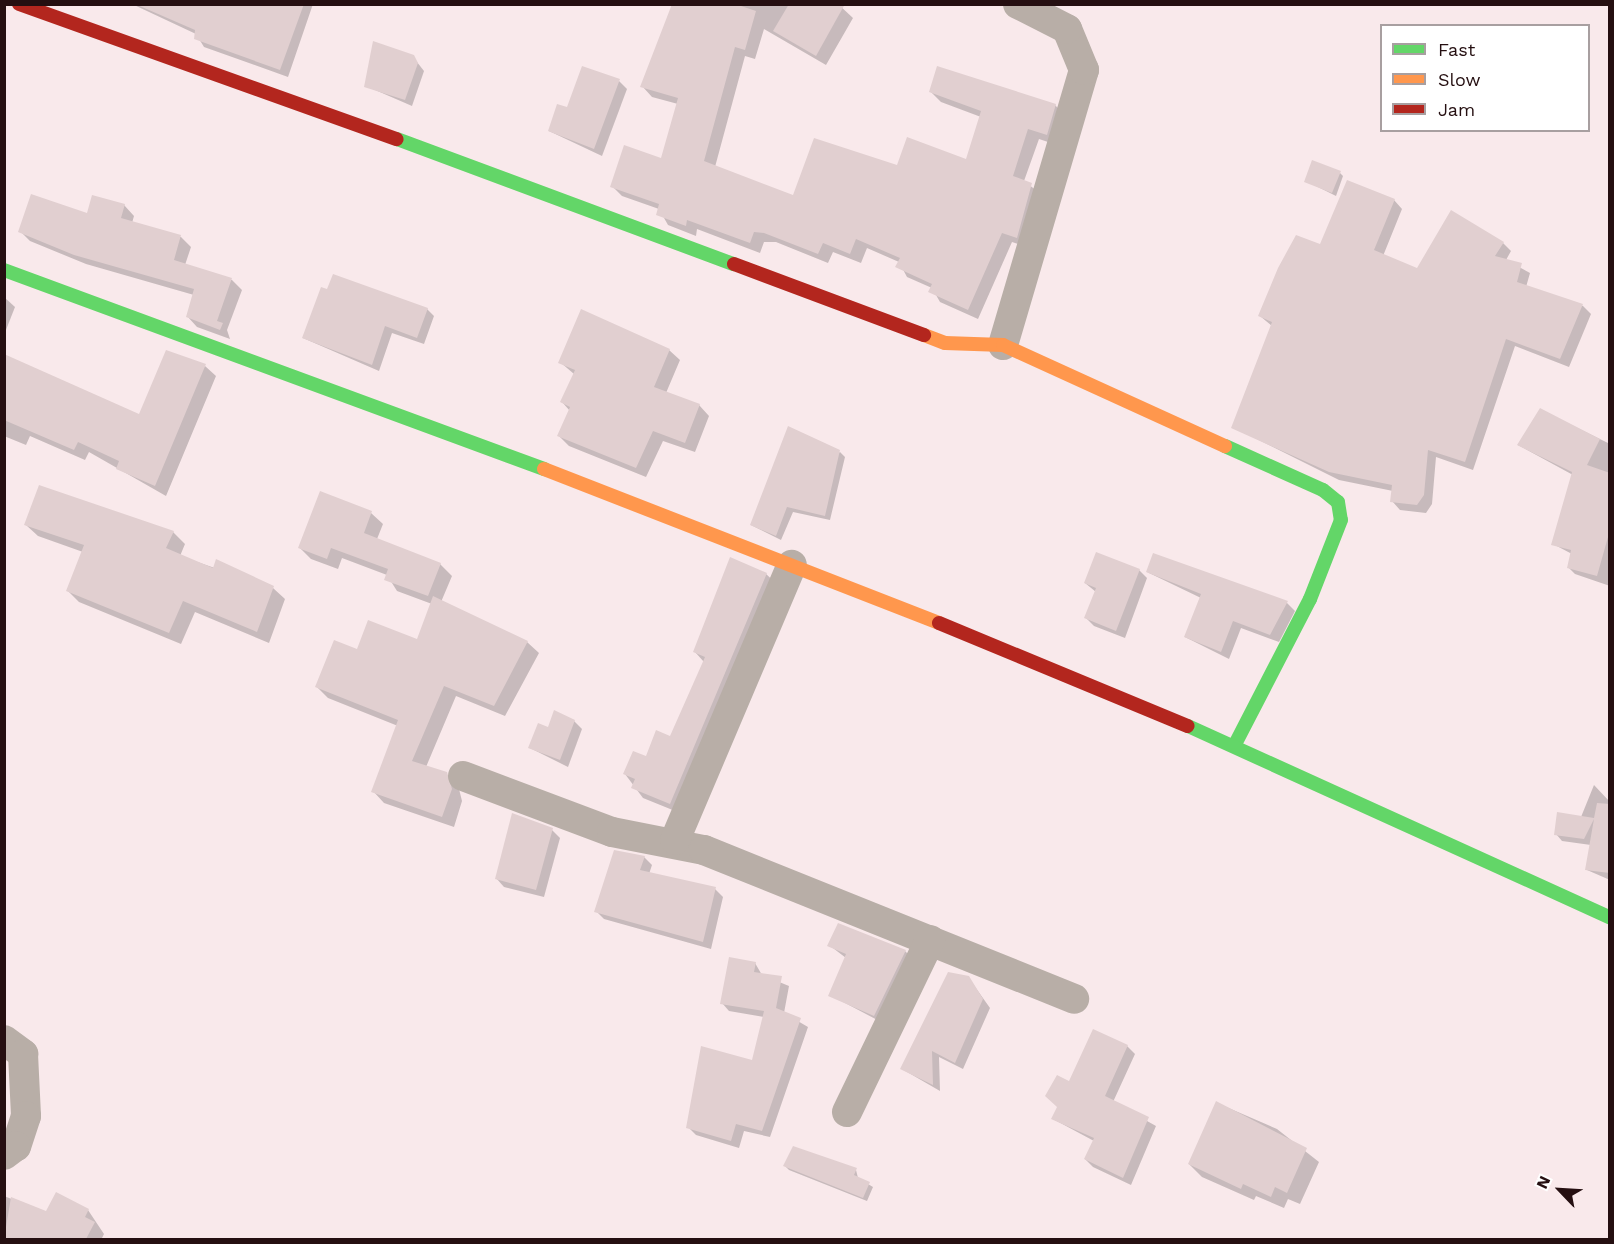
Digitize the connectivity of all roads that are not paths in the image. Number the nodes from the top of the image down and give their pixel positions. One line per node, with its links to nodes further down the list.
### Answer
1 (19, 4): 4 (street)
2 (1018, 4): 4 (street)
3 (4, 270): 5 (street)
4 (1003, 345): 6 (street)
5 (792, 565): 6 (street); 8 (street)
6 (1234, 746): 9 (street)
7 (463, 776): 8 (street)
8 (675, 840): 10 (street)
9 (1610, 917)
10 (930, 940): 11 (street); 13 (street)
11 (1074, 999)
12 (4, 1040): 14 (street)
13 (847, 1112)
14 (4, 1155)

